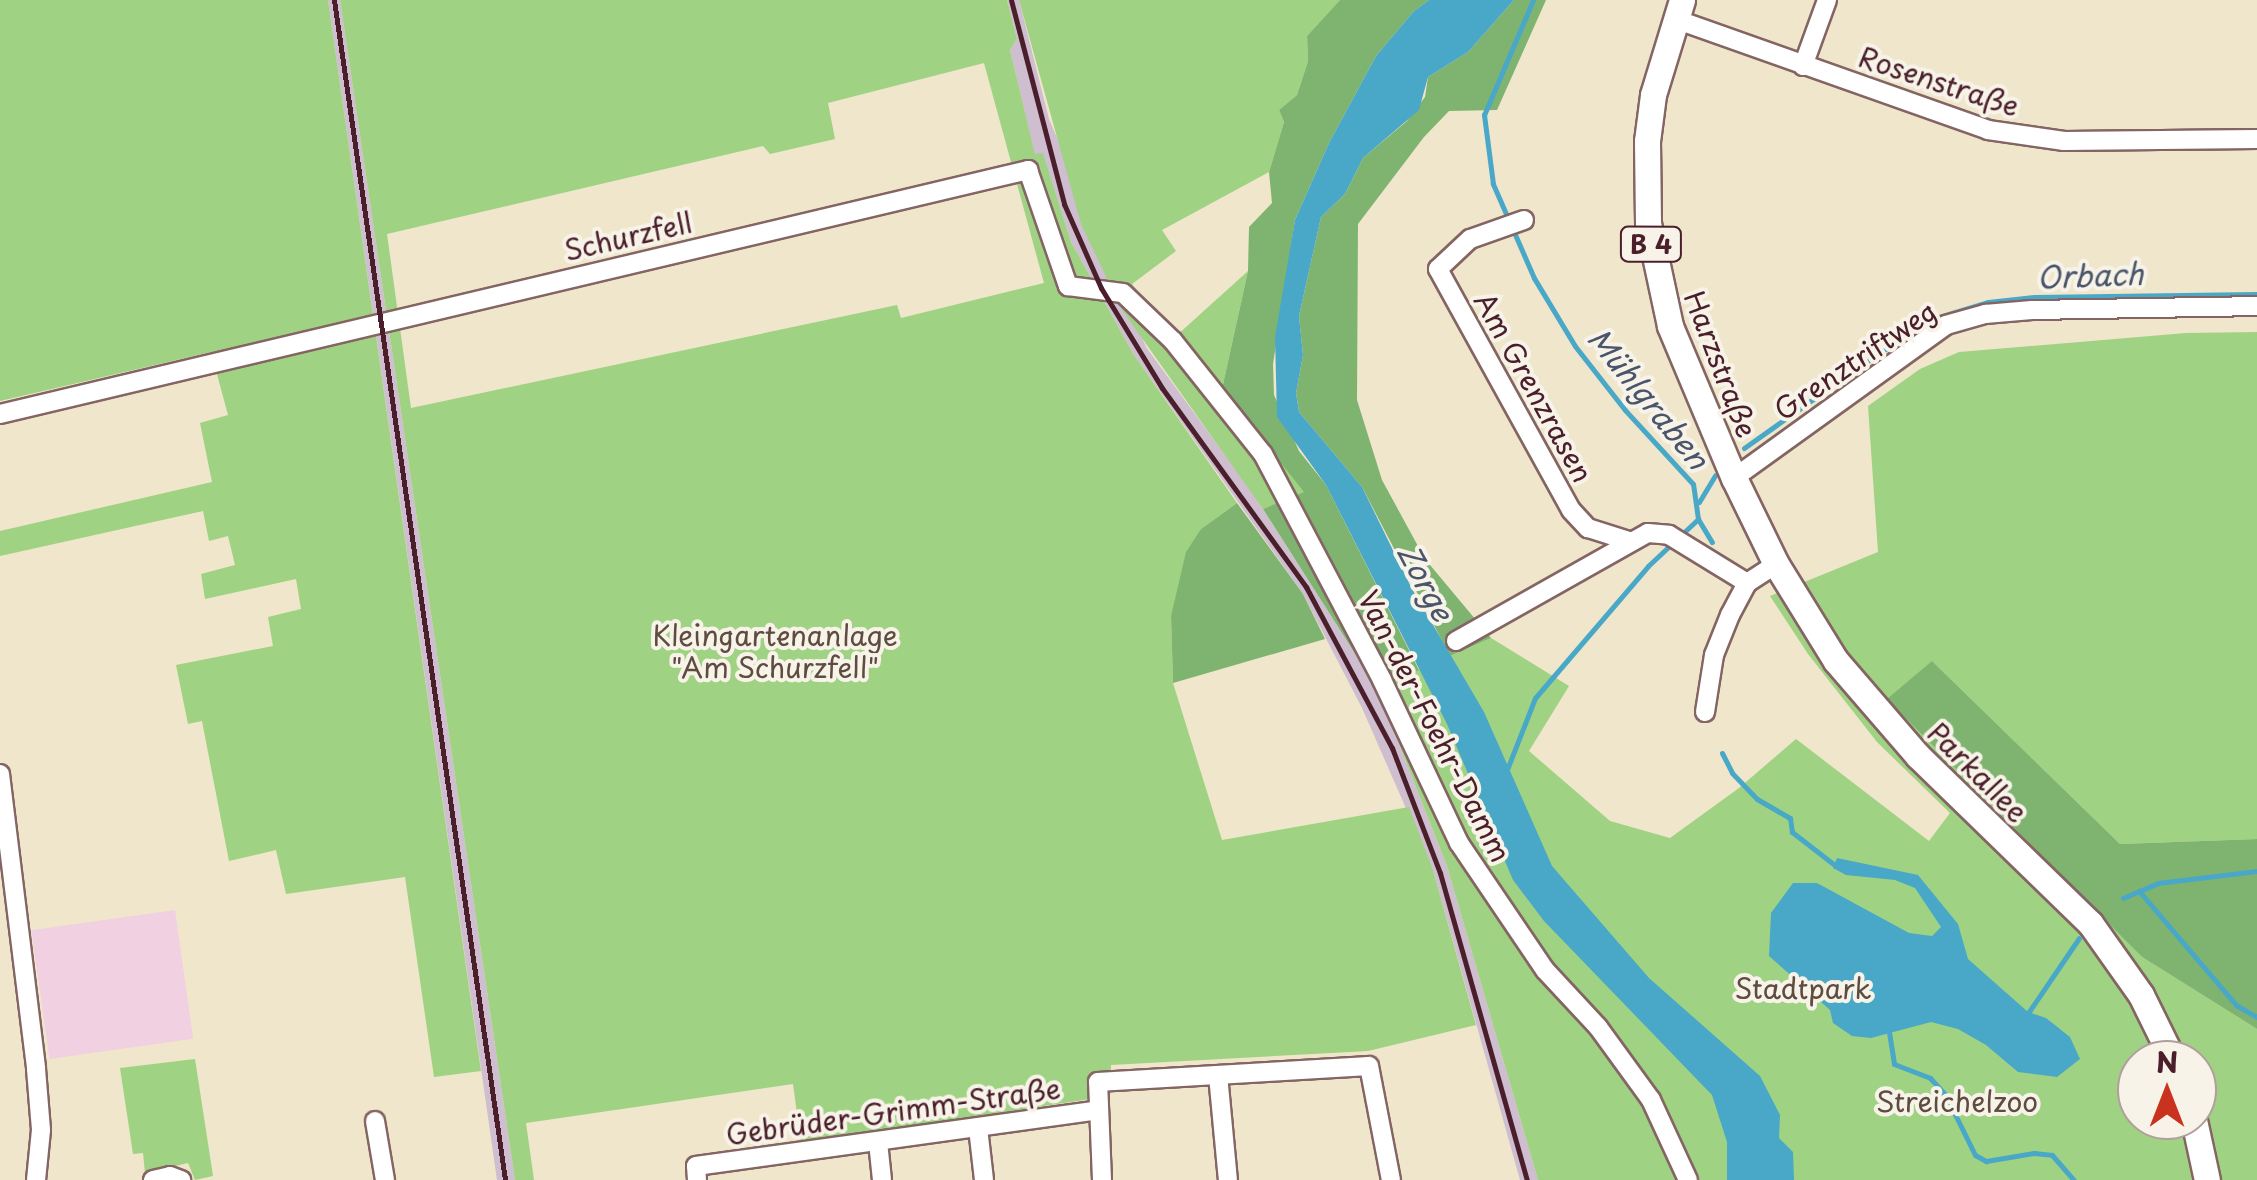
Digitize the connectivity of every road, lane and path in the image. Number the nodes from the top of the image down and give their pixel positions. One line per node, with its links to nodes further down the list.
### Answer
1 (1827, 0): 3 (street)
2 (1678, 9): 3 (street, Rosenstraße); 9 (main road, Harzstraße / B 4)
3 (1803, 66): 4 (street, Rosenstraße)
4 (2257, 139)
5 (1514, 224): 10 (street, Am Grenzrasen)
6 (2257, 306): 9 (street, Grenztriftweg)
7 (1173, 341): 8 (street, Schurzfell); 33 (street, Van-der-Foehr-Damm)
8 (0, 414)
9 (1734, 478): 11 (main road, Harzstraße / B 4)
10 (1630, 541): 12 (street); 13 (street)
11 (1776, 564): 12 (street); 16 (main road, Parkallee / B 4)
12 (1740, 578): 14 (street)
13 (1456, 640)
14 (1704, 712)
15 (0, 774): 24 (street)
16 (2163, 1040)
17 (1218, 1075): 18 (street); 31 (street); 32 (street)
18 (1097, 1110): 20 (street, Gebrüder-Grimm-Straße); 30 (street)
19 (375, 1121): 27 (street)
20 (978, 1128): 22 (street, Gebrüder-Grimm-Straße); 29 (street)
21 (2198, 1140): 34 (main road)
22 (878, 1142): 23 (street, Gebrüder-Grimm-Straße); 28 (street)
23 (696, 1173)
24 (36, 1180)
25 (153, 1180): 26 (street)
26 (181, 1180)
27 (385, 1180)
28 (882, 1180)
29 (984, 1180)
30 (1102, 1180)
31 (1228, 1180)
32 (1391, 1180)
33 (1688, 1180)
34 (2207, 1180)

